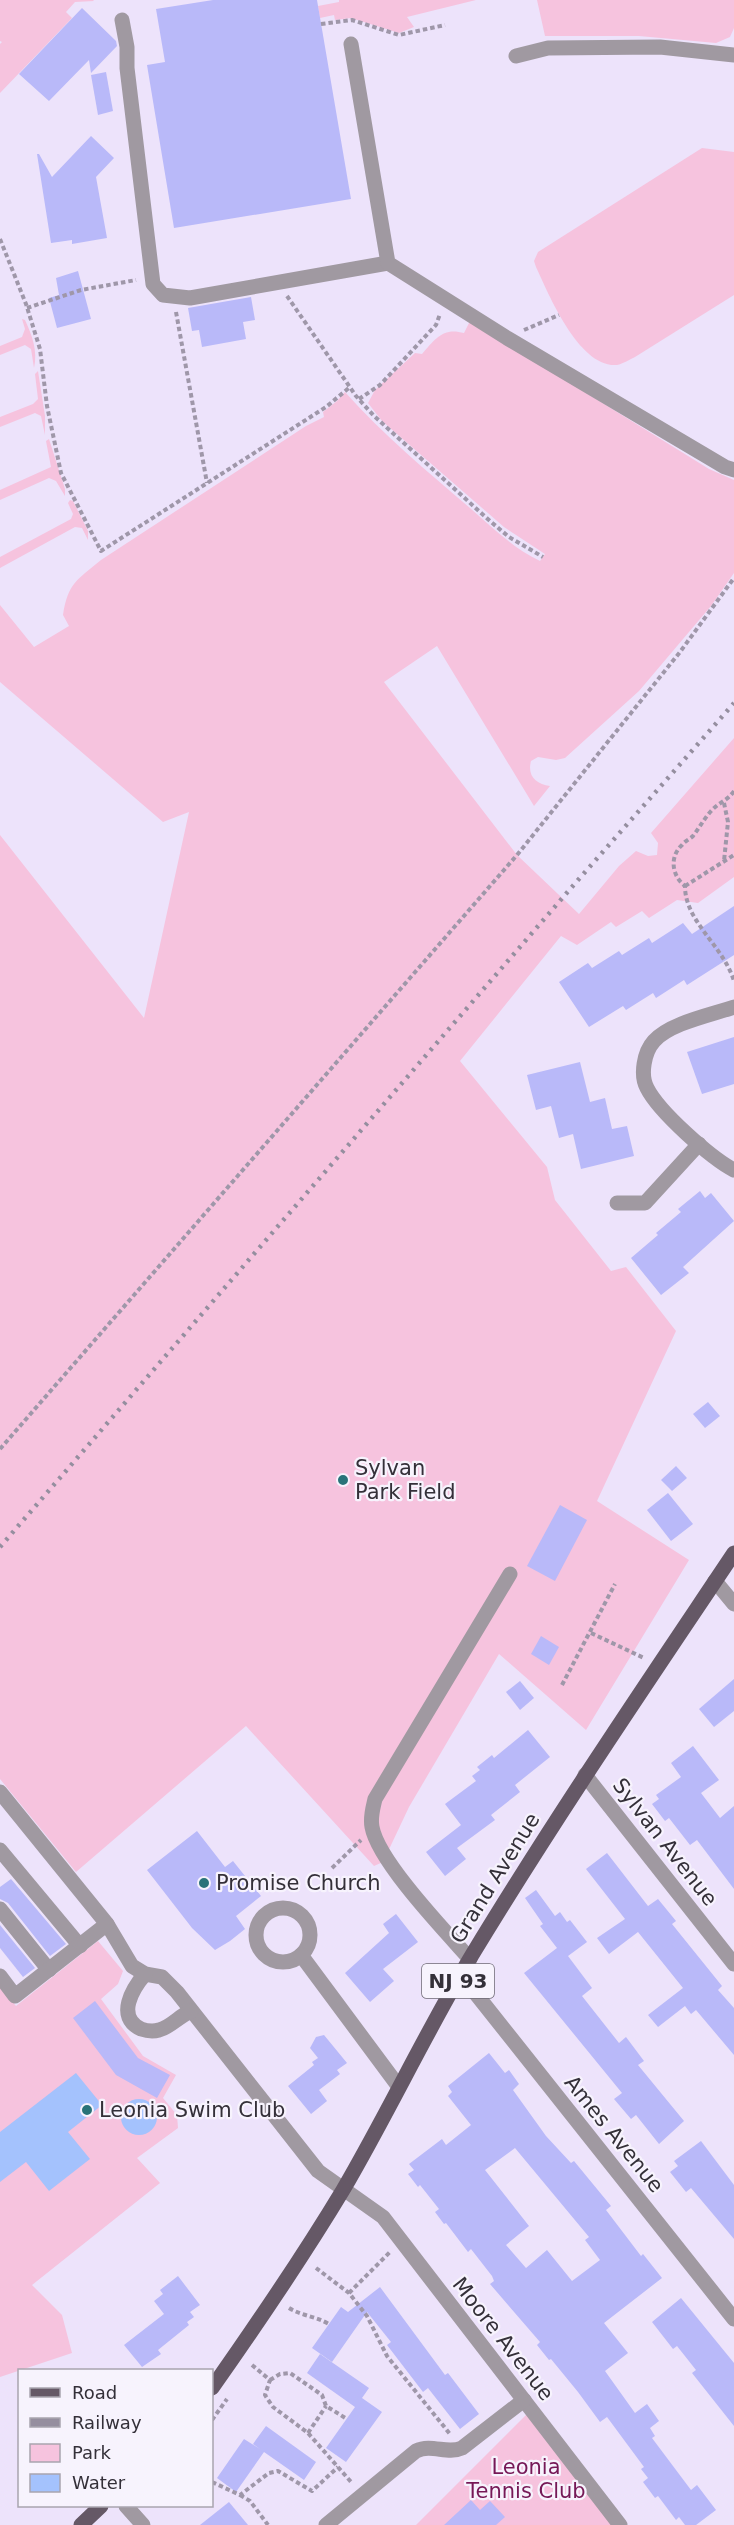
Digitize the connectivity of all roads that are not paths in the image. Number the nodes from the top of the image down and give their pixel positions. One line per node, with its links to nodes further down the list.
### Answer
1 (122, 20): 5 (street)
2 (351, 44): 5 (street)
3 (734, 54): 4 (street)
4 (516, 56)
5 (388, 263): 6 (street)
6 (734, 470)
7 (734, 1007): 8 (street)
8 (699, 1144): 9 (street); 10 (street)
9 (734, 1170)
10 (616, 1203)
11 (734, 1552): 13 (main road, Grand Avenue / NJ 93)
12 (510, 1574): 22 (street)
13 (715, 1581): 14 (street); 15 (main road, Grand Avenue / NJ 93)
14 (734, 1604)
15 (585, 1775): 22 (main road, Grand Avenue / NJ 93); 23 (street, Sylvan Avenue)
16 (0, 1792): 19 (street)
17 (0, 1850): 20 (street)
18 (0, 1909): 24 (street)
19 (107, 1924): 20 (street); 25 (street)
20 (80, 1946): 24 (street)
21 (302, 1955): 29 (street)
22 (470, 1959): 26 (main road, Grand Avenue / NJ 93)
23 (734, 1964)
24 (49, 1970): 27 (street)
25 (145, 1974): 28 (street); 28 (street)
26 (461, 1975): 29 (main road, Grand Avenue / NJ 93); 31 (street, Ames Avenue)
27 (0, 1976)
28 (191, 2011): 30 (street, Moore Avenue)
29 (399, 2087): 30 (main road, Grand Avenue / NJ 93)
30 (343, 2190): 32 (main road, Grand Avenue / NJ 93); 33 (street, Moore Avenue)
31 (734, 2319)
32 (213, 2387)
33 (524, 2400): 38 (street); 39 (street, Moore Avenue)
34 (99, 2507): 36 (main road)
35 (128, 2507): 37 (street)
36 (81, 2525)
37 (143, 2525)
38 (326, 2525)
39 (620, 2525)

